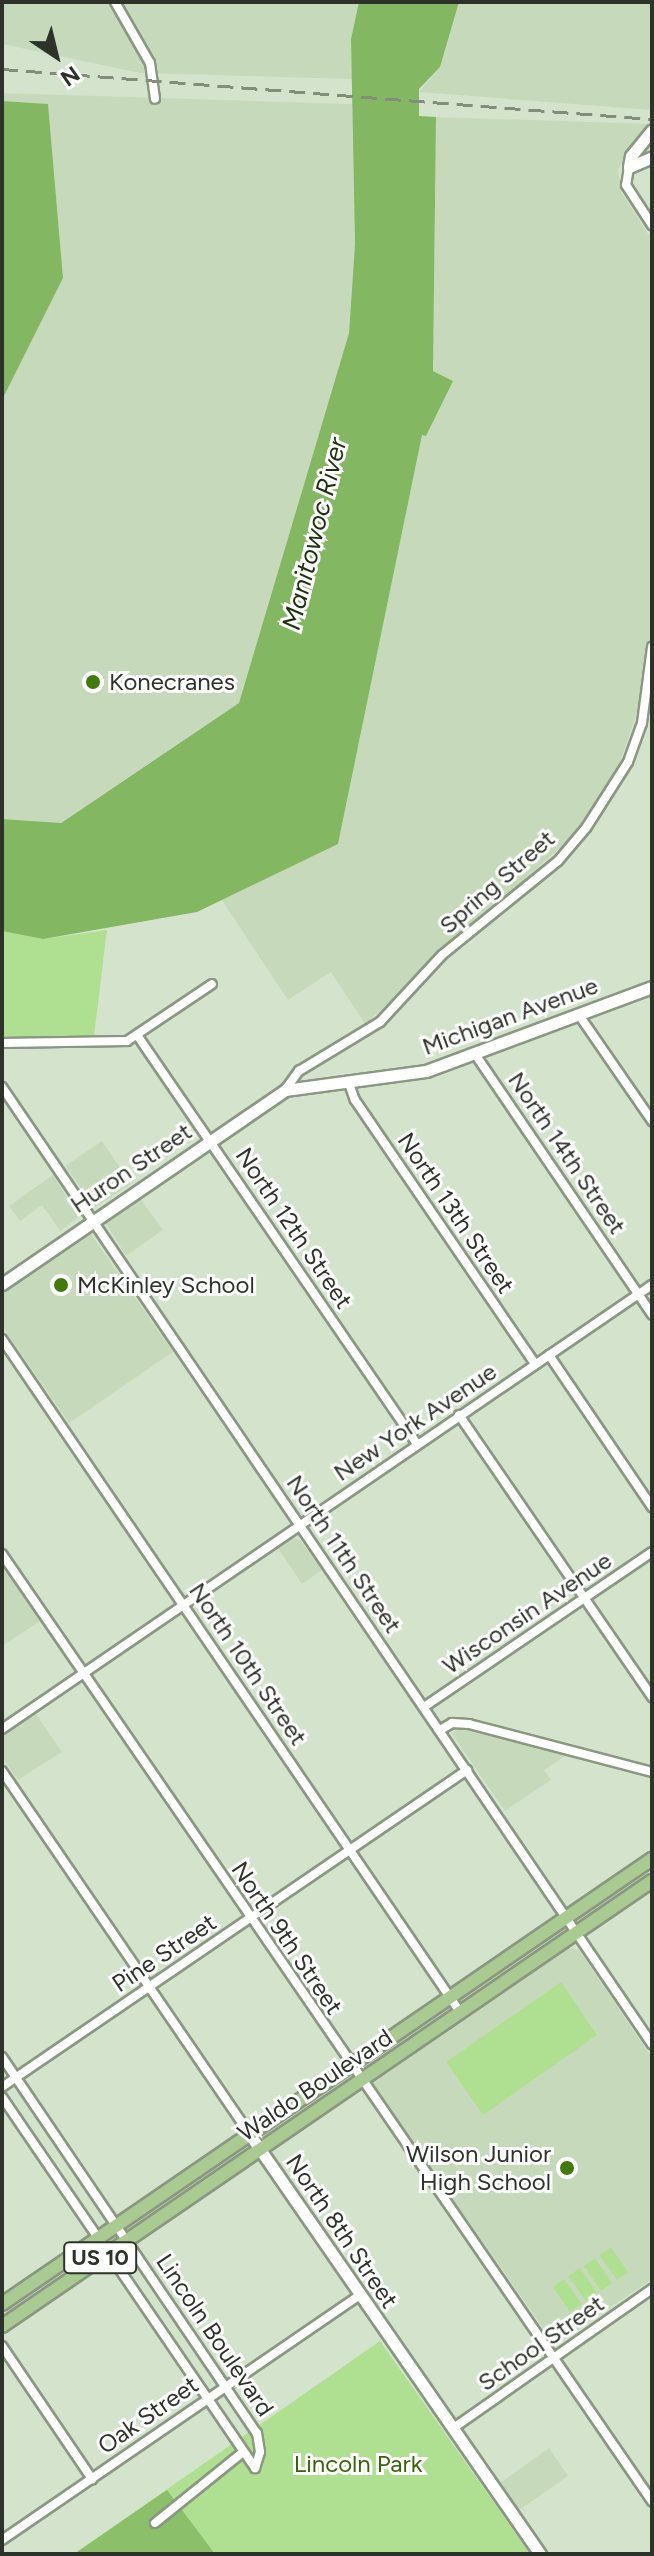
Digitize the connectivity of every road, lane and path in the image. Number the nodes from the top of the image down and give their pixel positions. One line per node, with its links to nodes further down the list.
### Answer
1 (115, 2): 2 (street)
2 (155, 99)
3 (652, 130): 5 (street)
4 (652, 157): 5 (street)
5 (629, 167): 6 (street)
6 (652, 225)
7 (652, 647): 16 (street, Spring Street)
8 (212, 984): 11 (street)
9 (652, 987): 10 (street, Michigan Avenue)
10 (579, 1015): 13 (street, Michigan Avenue); 17 (street)
11 (137, 1035): 12 (street); 18 (street, North 12th Street)
12 (2, 1043)
13 (475, 1054): 14 (street, Michigan Avenue); 22 (street, North 14th Street)
14 (348, 1081): 16 (street, Michigan Avenue); 26 (street, North 13th Street)
15 (2, 1087): 19 (street, North 11th Street)
16 (285, 1090): 18 (street, Huron Street)
17 (652, 1121)
18 (210, 1140): 19 (street, Huron Street); 28 (street, North 12th Street)
19 (93, 1220): 20 (street, Huron Street); 30 (street, North 11th Street)
20 (2, 1284)
21 (652, 1285): 22 (street, New York Avenue)
22 (638, 1294): 23 (street, North 14th Street); 25 (street, New York Avenue)
23 (652, 1314)
24 (2, 1339): 34 (street, North 10th Street)
25 (549, 1355): 26 (street, New York Avenue); 29 (street)
26 (535, 1364): 27 (street, New York Avenue)
27 (459, 1415): 28 (street, New York Avenue); 33 (street)
28 (417, 1444): 30 (street, New York Avenue)
29 (652, 1507)
30 (300, 1524): 34 (street, New York Avenue); 37 (street, North 11th Street)
31 (652, 1552): 33 (street, Wisconsin Avenue)
32 (2, 1554): 35 (street, North 9th Street)
33 (584, 1599): 36 (street); 37 (street, Wisconsin Avenue)
34 (183, 1605): 35 (street, New York Avenue); 43 (street, North 10th Street)
35 (84, 1673): 38 (street, New York Avenue); 47 (street, North 9th Street)
36 (652, 1697)
37 (424, 1707): 39 (street, North 11th Street)
38 (2, 1729)
39 (440, 1730): 40 (street, North 11th Street); 42 (street)
40 (467, 1770): 43 (street, Pine Street); 46 (street, North 11th Street)
41 (2, 1771): 49 (street, North 8th Street)
42 (652, 1772)
43 (349, 1850): 47 (street, Pine Street); 50 (street, North 10th Street)
44 (652, 1859): 46 (main road, Waldo Boulevard / US 10)
45 (652, 1881): 48 (main road, Waldo Boulevard / US 10)
46 (567, 1917): 48 (street, North 11th Street); 50 (main road, Waldo Boulevard / US 10)
47 (250, 1919): 49 (street, Pine Street); 54 (street, North 9th Street)
48 (576, 1932): 51 (main road, Waldo Boulevard / US 10); 52 (street, North 11th Street)
49 (149, 1987): 55 (street, Pine Street); 59 (street, North 8th Street)
50 (450, 1997): 51 (street, North 10th Street); 54 (main road, Waldo Boulevard / US 10)
51 (460, 2012): 56 (main road, Waldo Boulevard / US 10)
52 (652, 2044)
53 (2, 2057): 55 (street, Lincoln Boulevard)
54 (350, 2066): 56 (street, North 9th Street); 59 (main road, Waldo Boulevard / US 10)
55 (16, 2077): 57 (street, Pine Street); 61 (street, Lincoln Boulevard)
56 (360, 2081): 60 (main road, Waldo Boulevard / US 10); 70 (street, North 9th Street)
57 (2, 2087)
58 (2, 2097): 62 (street, Lincoln Boulevard)
59 (250, 2135): 60 (street, North 8th Street); 61 (main road, Waldo Boulevard / US 10)
60 (260, 2149): 63 (main road, Waldo Boulevard / US 10); 66 (street, North 8th Street)
61 (117, 2224): 62 (main road, Waldo Boulevard / US 10); 63 (street, Lincoln Boulevard)
62 (98, 2238): 64 (street, Lincoln Boulevard); 67 (main road, Waldo Boulevard / US 10)
63 (127, 2240): 64 (main road, Waldo Boulevard / US 10); 71 (street, Lincoln Boulevard)
64 (108, 2253): 68 (main road, Waldo Boulevard / US 10); 72 (street, Lincoln Boulevard)
65 (652, 2289): 70 (street, School Street)
66 (358, 2296): 71 (street, Oak Street); 73 (street, North 8th Street)
67 (2, 2304)
68 (2, 2326)
69 (2, 2346): 75 (street)
70 (552, 2360): 73 (street, School Street); 76 (street, North 9th Street)
71 (225, 2385): 72 (street, Oak Street); 74 (street, Lincoln Boulevard)
72 (207, 2398): 74 (street, Lincoln Boulevard); 75 (street, Oak Street)
73 (452, 2429): 79 (street, North 8th Street)
74 (243, 2452): 77 (street)
75 (92, 2479): 78 (street, Oak Street)
76 (652, 2501)
77 (155, 2523)
78 (2, 2540)
79 (540, 2554)

